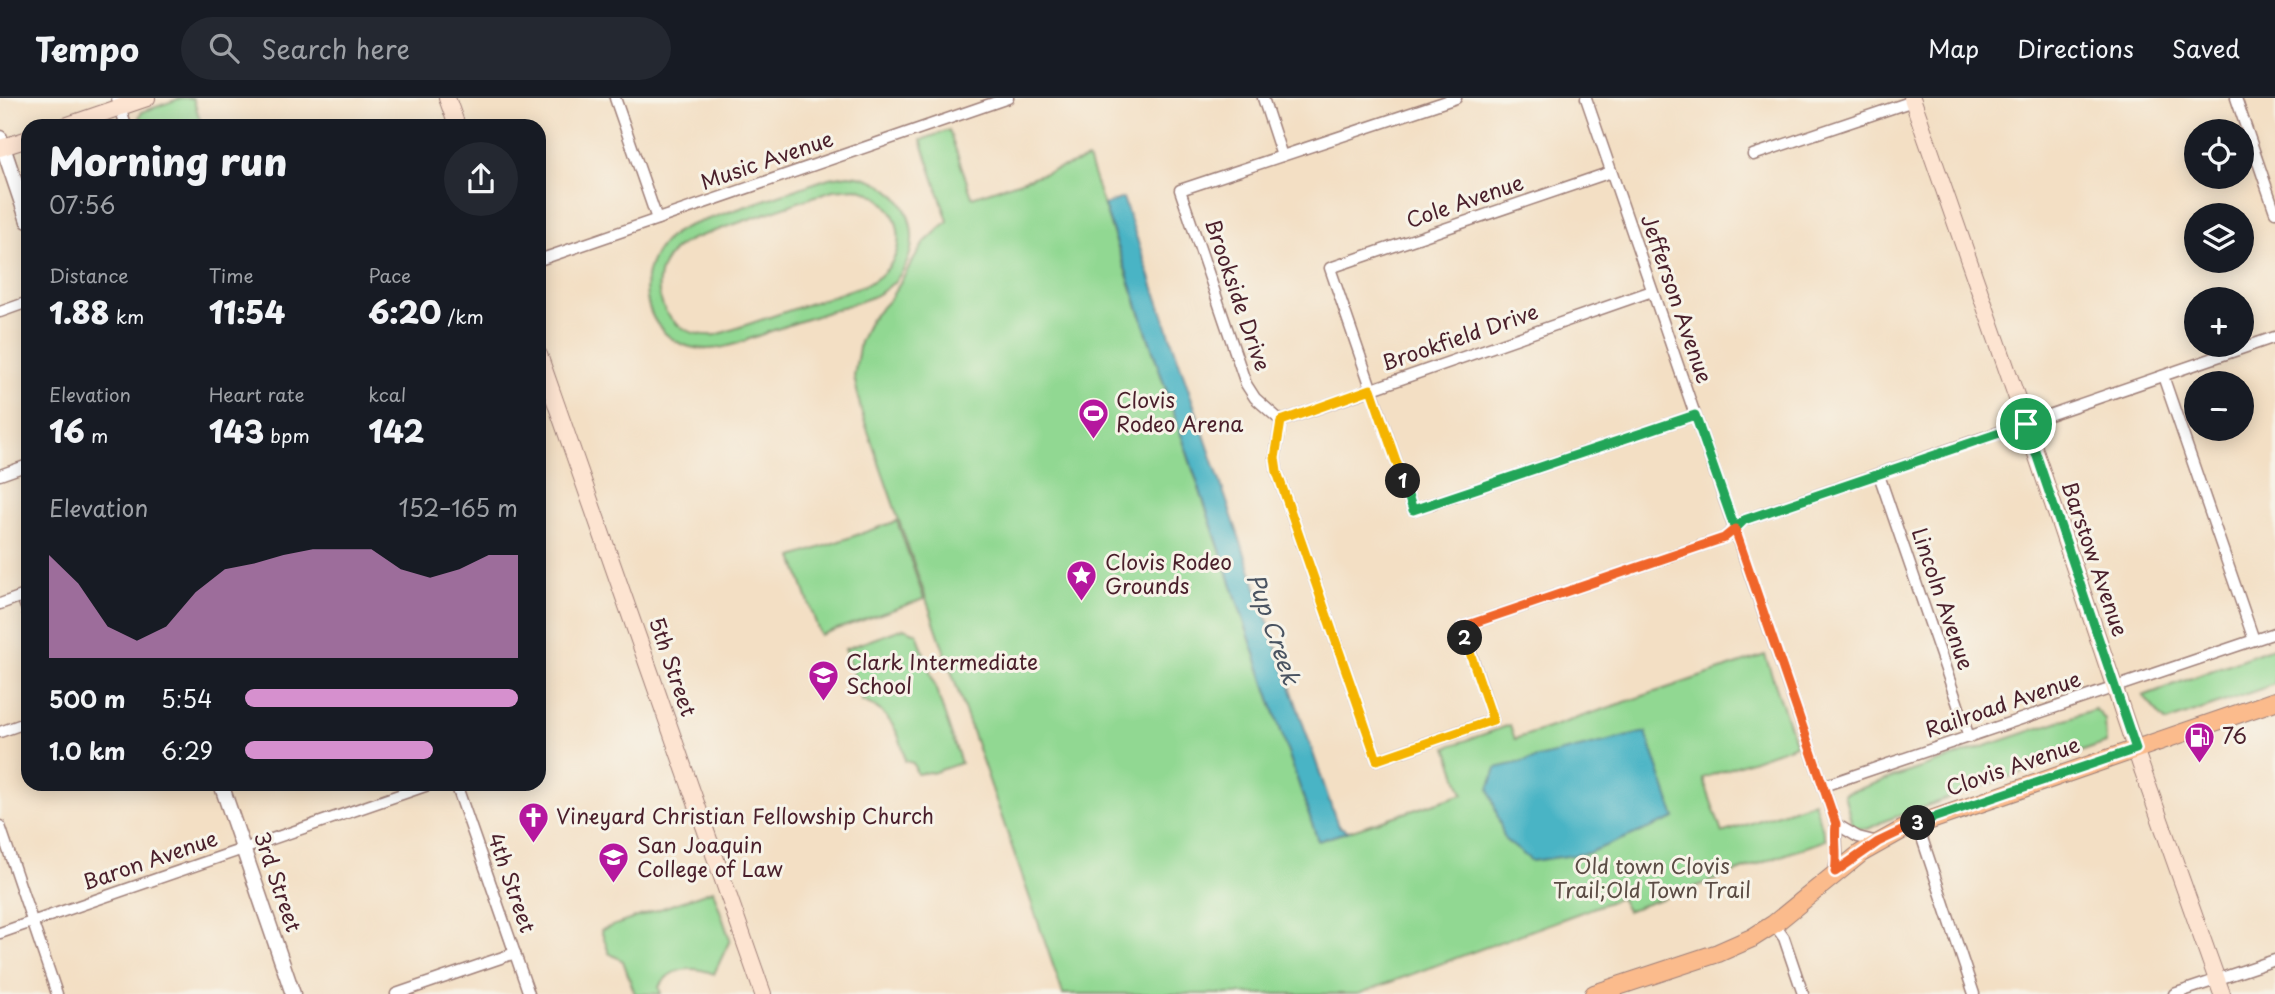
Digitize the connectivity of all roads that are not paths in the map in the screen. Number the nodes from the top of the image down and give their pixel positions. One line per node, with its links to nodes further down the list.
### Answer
1 (147, 98): 10 (main road)
2 (447, 98): 12 (main road)
3 (615, 98): 20 (street)
4 (1008, 98): 20 (street, Music Avenue)
5 (1263, 98): 16 (street)
6 (1456, 98): 16 (street)
7 (1586, 98): 17 (street, Jefferson Avenue)
8 (2236, 98): 19 (street)
9 (1913, 99): 15 (street); 31 (main road, Barstow Avenue)
10 (118, 103): 11 (main road)
11 (81, 119)
12 (454, 119)
13 (21, 141): 14 (main road)
14 (1, 145): 18 (street)
15 (1753, 155)
16 (1282, 156): 30 (street, Brookside Drive)
17 (1611, 172): 22 (street, Jefferson Avenue); 28 (street, Cole Avenue)
18 (21, 201)
19 (2275, 212)
20 (657, 219): 21 (street, Music Avenue)
21 (546, 258)
22 (1653, 291): 28 (street, Brookfield Drive); 29 (street, Jefferson Avenue)
23 (21, 304): 24 (street)
24 (0, 312)
25 (2275, 337): 27 (street)
26 (546, 375): 66 (main road, 5th Street)
27 (2163, 376): 31 (street); 39 (street)
28 (1371, 389): 29 (street); 30 (street, Brookfield Drive)
29 (1695, 415): 35 (street, Jefferson Avenue)
30 (1281, 421): 35 (street)
31 (2026, 424): 34 (street); 40 (main road, Barstow Avenue)
32 (21, 468): 33 (street)
33 (0, 475)
34 (1878, 475): 35 (street); 44 (street, Lincoln Avenue)
35 (1735, 529): 46 (street, Jefferson Avenue)
36 (21, 596): 37 (street)
37 (0, 604)
38 (2275, 633): 39 (street, Railroad Avenue)
39 (2254, 640): 40 (street, Railroad Avenue)
40 (2114, 687): 44 (street, Railroad Avenue); 45 (main road, Barstow Avenue)
41 (2275, 701): 45 (main road, Clovis Avenue)
42 (21, 724): 43 (street)
43 (0, 732)
44 (1969, 737): 46 (street, Railroad Avenue)
45 (2136, 749): 50 (main road, Clovis Avenue); 61 (main road, Barstow Avenue)
46 (1823, 786): 51 (street, Jefferson Avenue)
47 (223, 791): 54 (street, 3rd Street)
48 (411, 791): 54 (street, Baron Avenue)
49 (458, 791): 59 (street, 4th Street)
50 (1917, 823): 53 (main road, Clovis Avenue); 69 (street)
51 (1836, 824): 53 (street); 55 (street, Jefferson Avenue)
52 (0, 826): 56 (street)
53 (1878, 842): 55 (main road, Clovis Avenue)
54 (244, 849): 56 (street, Baron Avenue); 63 (street, 3rd Street)
55 (1835, 872): 57 (main road, Clovis Avenue)
56 (33, 922): 58 (street, Baron Avenue); 62 (street)
57 (1774, 924): 67 (main road, Clovis Avenue); 68 (street)
58 (0, 933)
59 (515, 953): 64 (street); 65 (street, 4th Street)
60 (2275, 960): 61 (street)
61 (2220, 987): 70 (street)
62 (57, 994)
63 (293, 994)
64 (396, 994)
65 (529, 994)
66 (763, 994)
67 (1594, 994)
68 (1803, 994)
69 (1974, 994)
70 (2174, 994)

